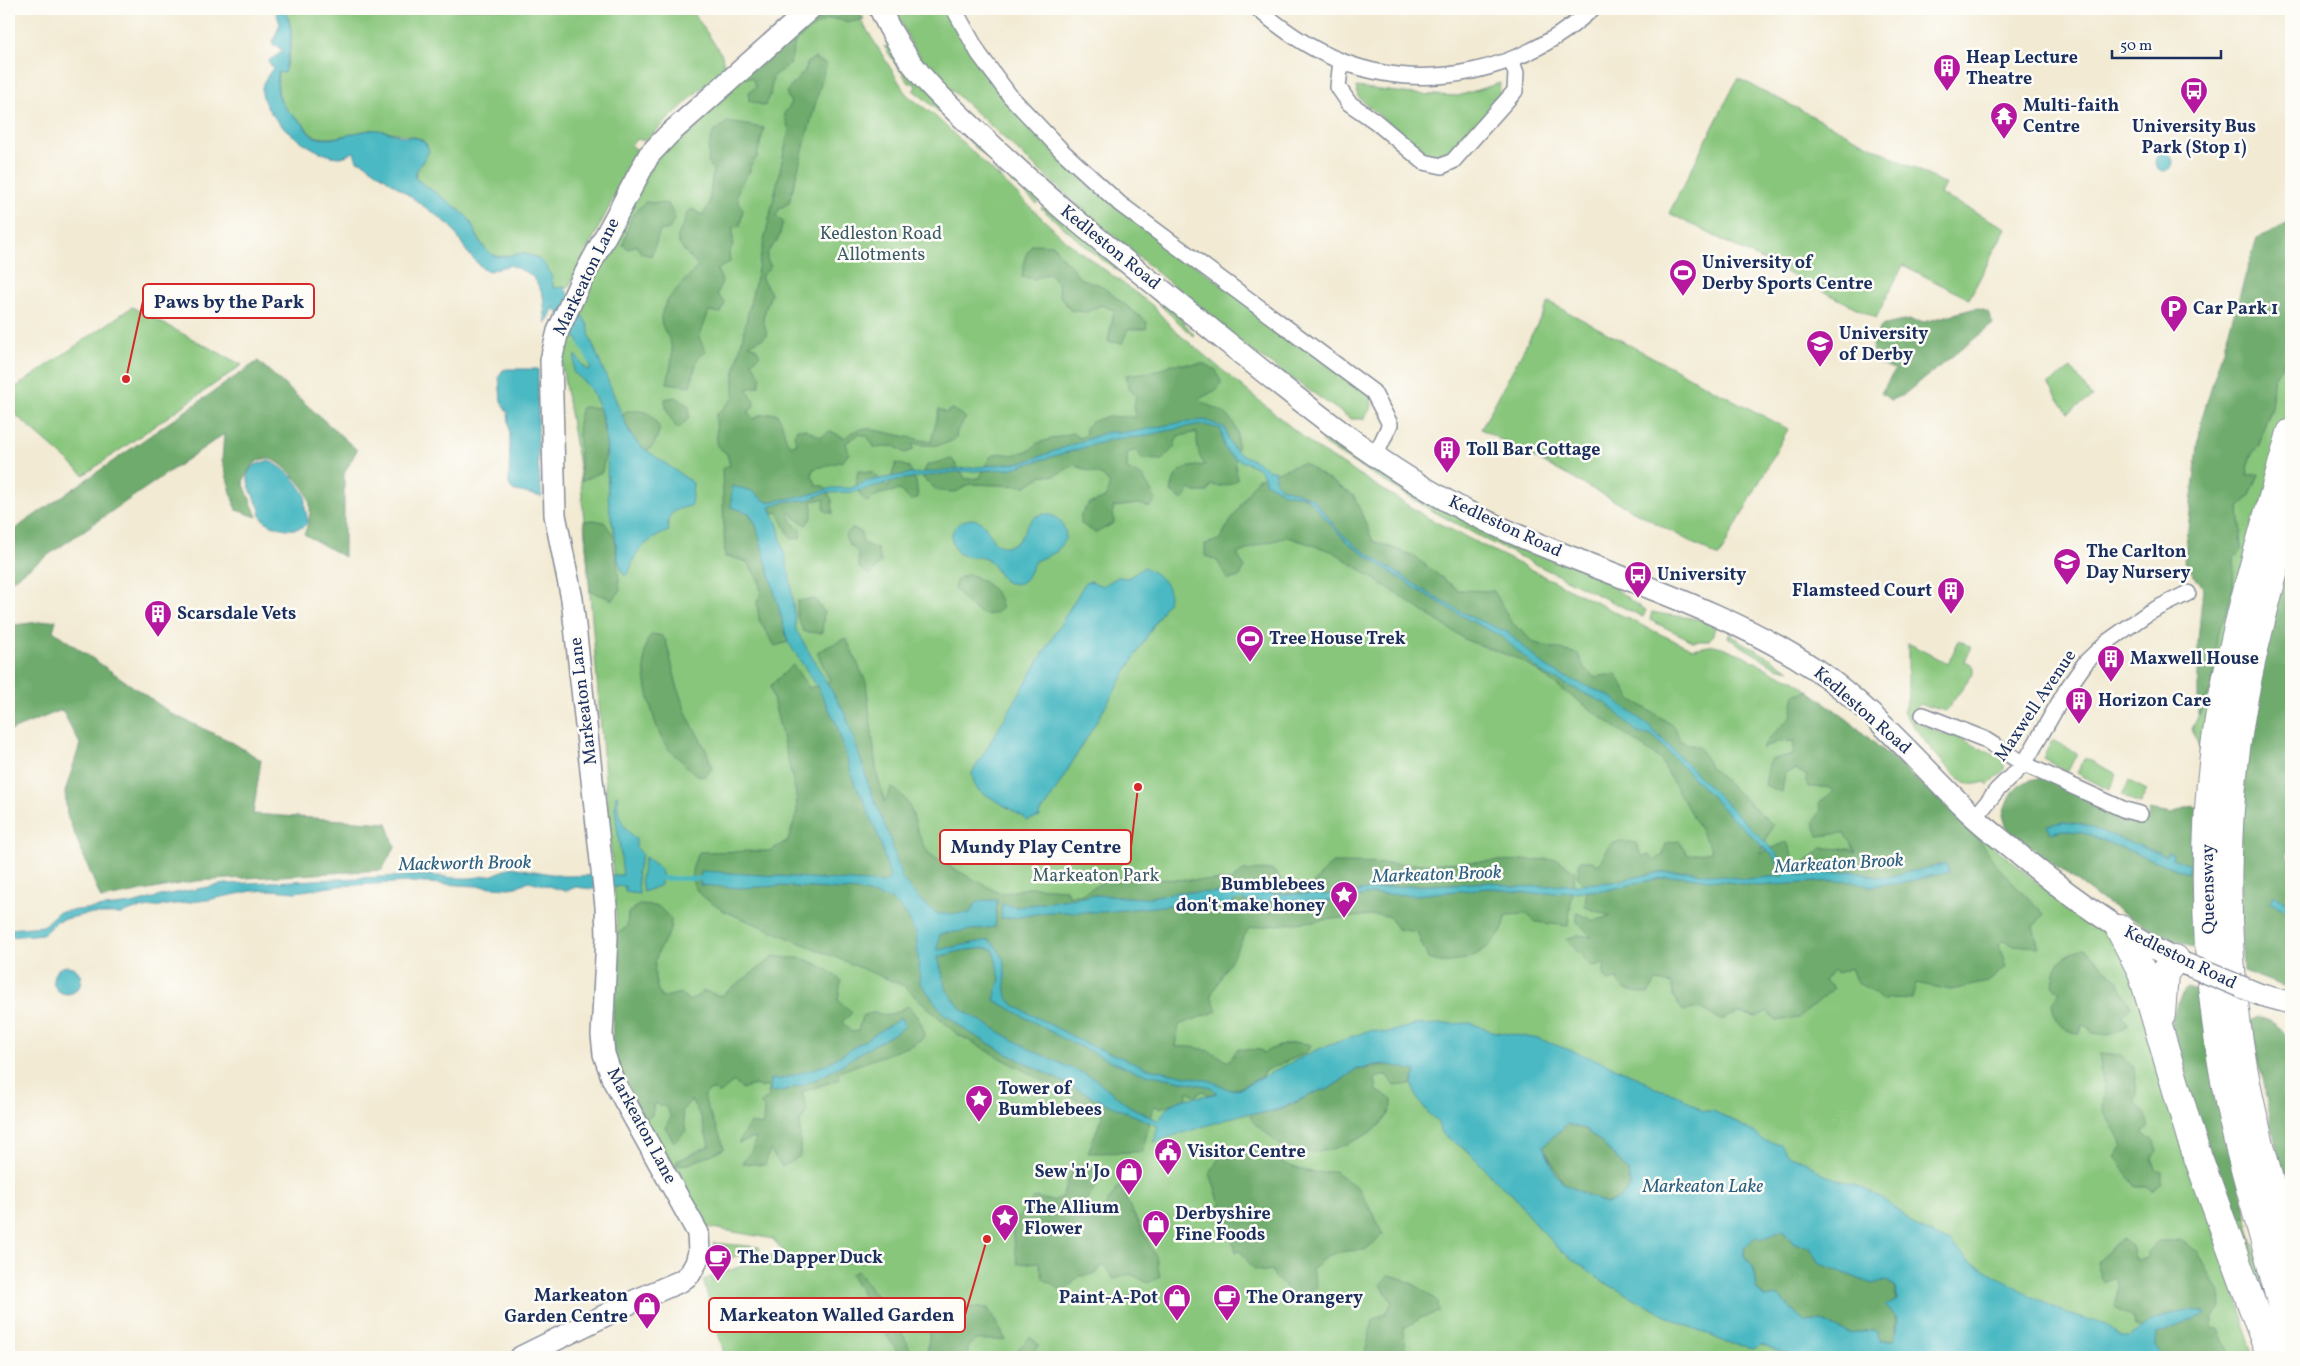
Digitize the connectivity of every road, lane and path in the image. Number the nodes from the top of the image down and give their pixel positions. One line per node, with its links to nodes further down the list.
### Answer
1 (810, 9): 22 (street, Markeaton Lane)
2 (880, 9): 9 (street, Kedleston Road)
3 (954, 9): 9 (street)
4 (1258, 9): 7 (street)
5 (1592, 9): 6 (street)
6 (1512, 60): 7 (street); 7 (street)
7 (1341, 61)
8 (2291, 433): 21 (highway, Queensway)
9 (1373, 454): 15 (street, Kedleston Road)
10 (2291, 508): 20 (highway, Queensway)
11 (2188, 593): 13 (street, Maxwell Avenue)
12 (1924, 715): 13 (street)
13 (2024, 764): 14 (street); 15 (street, Maxwell Avenue)
14 (2140, 814)
15 (1975, 818): 16 (street, Kedleston Road)
16 (2120, 929): 17 (street, Kedleston Road); 19 (highway)
17 (2181, 962): 18 (street, Kedleston Road, bridge); 19 (highway)
18 (2291, 1003)
19 (2161, 1037): 23 (highway)
20 (2291, 1262)
21 (2291, 1345)
22 (520, 1357)
23 (2271, 1357)

